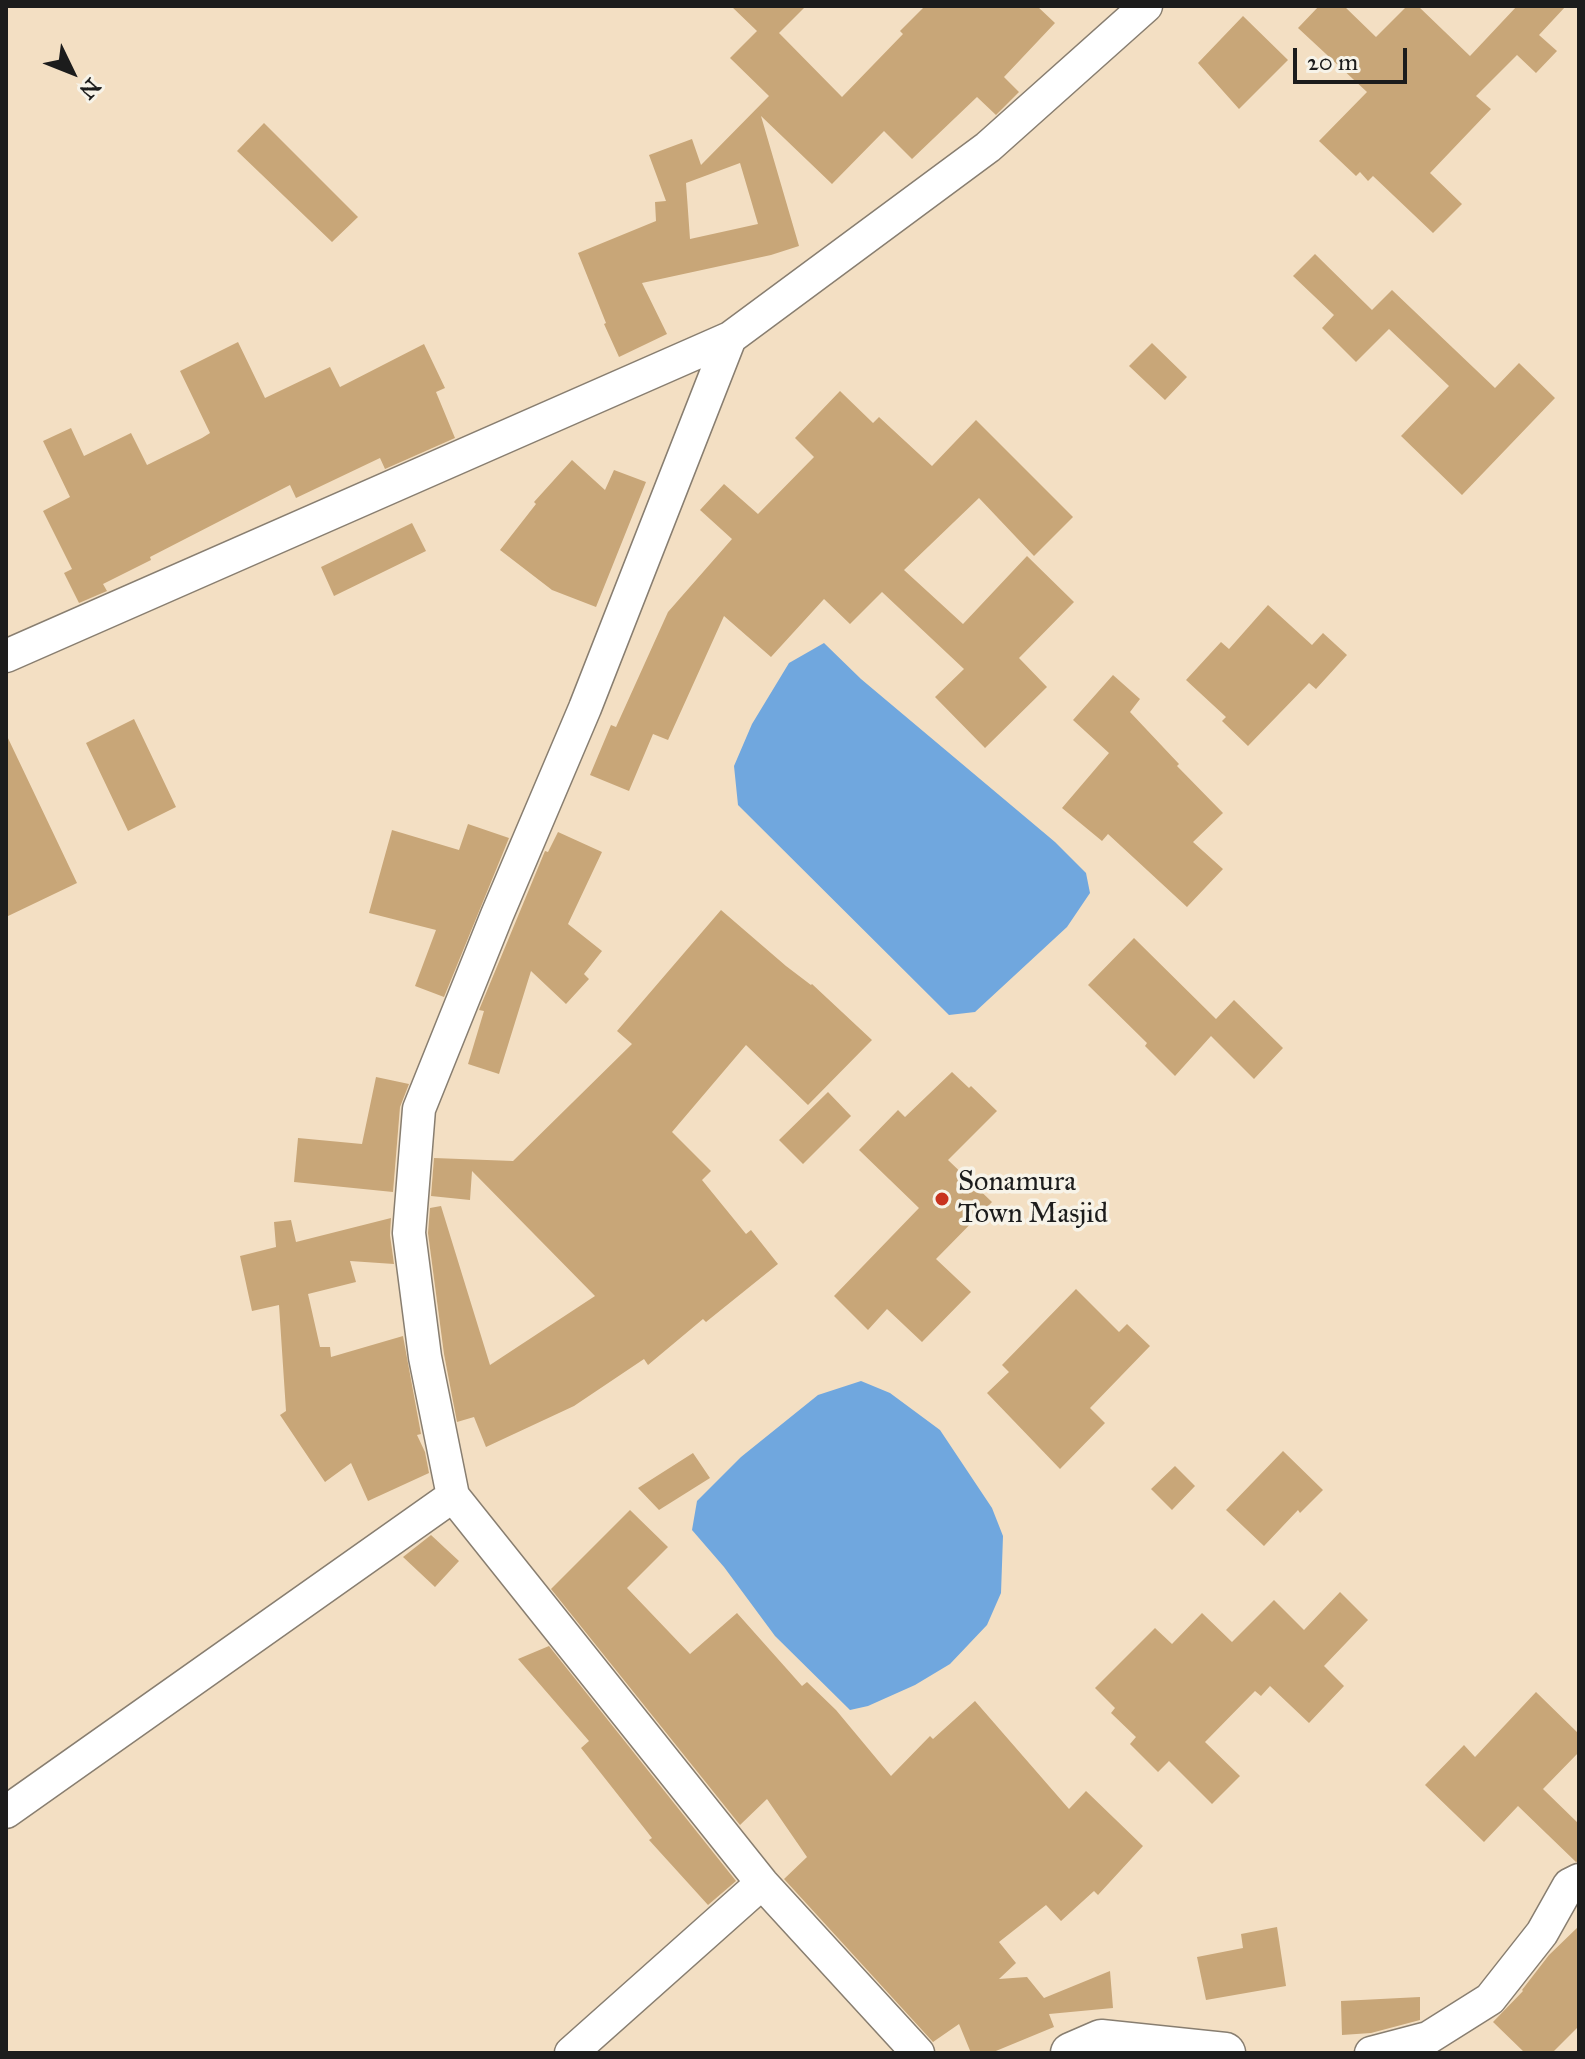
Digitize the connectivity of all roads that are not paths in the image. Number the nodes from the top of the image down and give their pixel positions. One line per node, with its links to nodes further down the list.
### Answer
1 (1146, 6): 2 (street)
2 (730, 338): 3 (street); 4 (street)
3 (6, 656)
4 (453, 1496): 5 (street); 6 (street)
5 (6, 1812)
6 (762, 1883): 8 (street); 9 (street)
7 (1576, 1887): 12 (street)
8 (571, 2053)
9 (918, 2053)
10 (1071, 2053): 11 (street)
11 (1225, 2053)
12 (1371, 2053)

